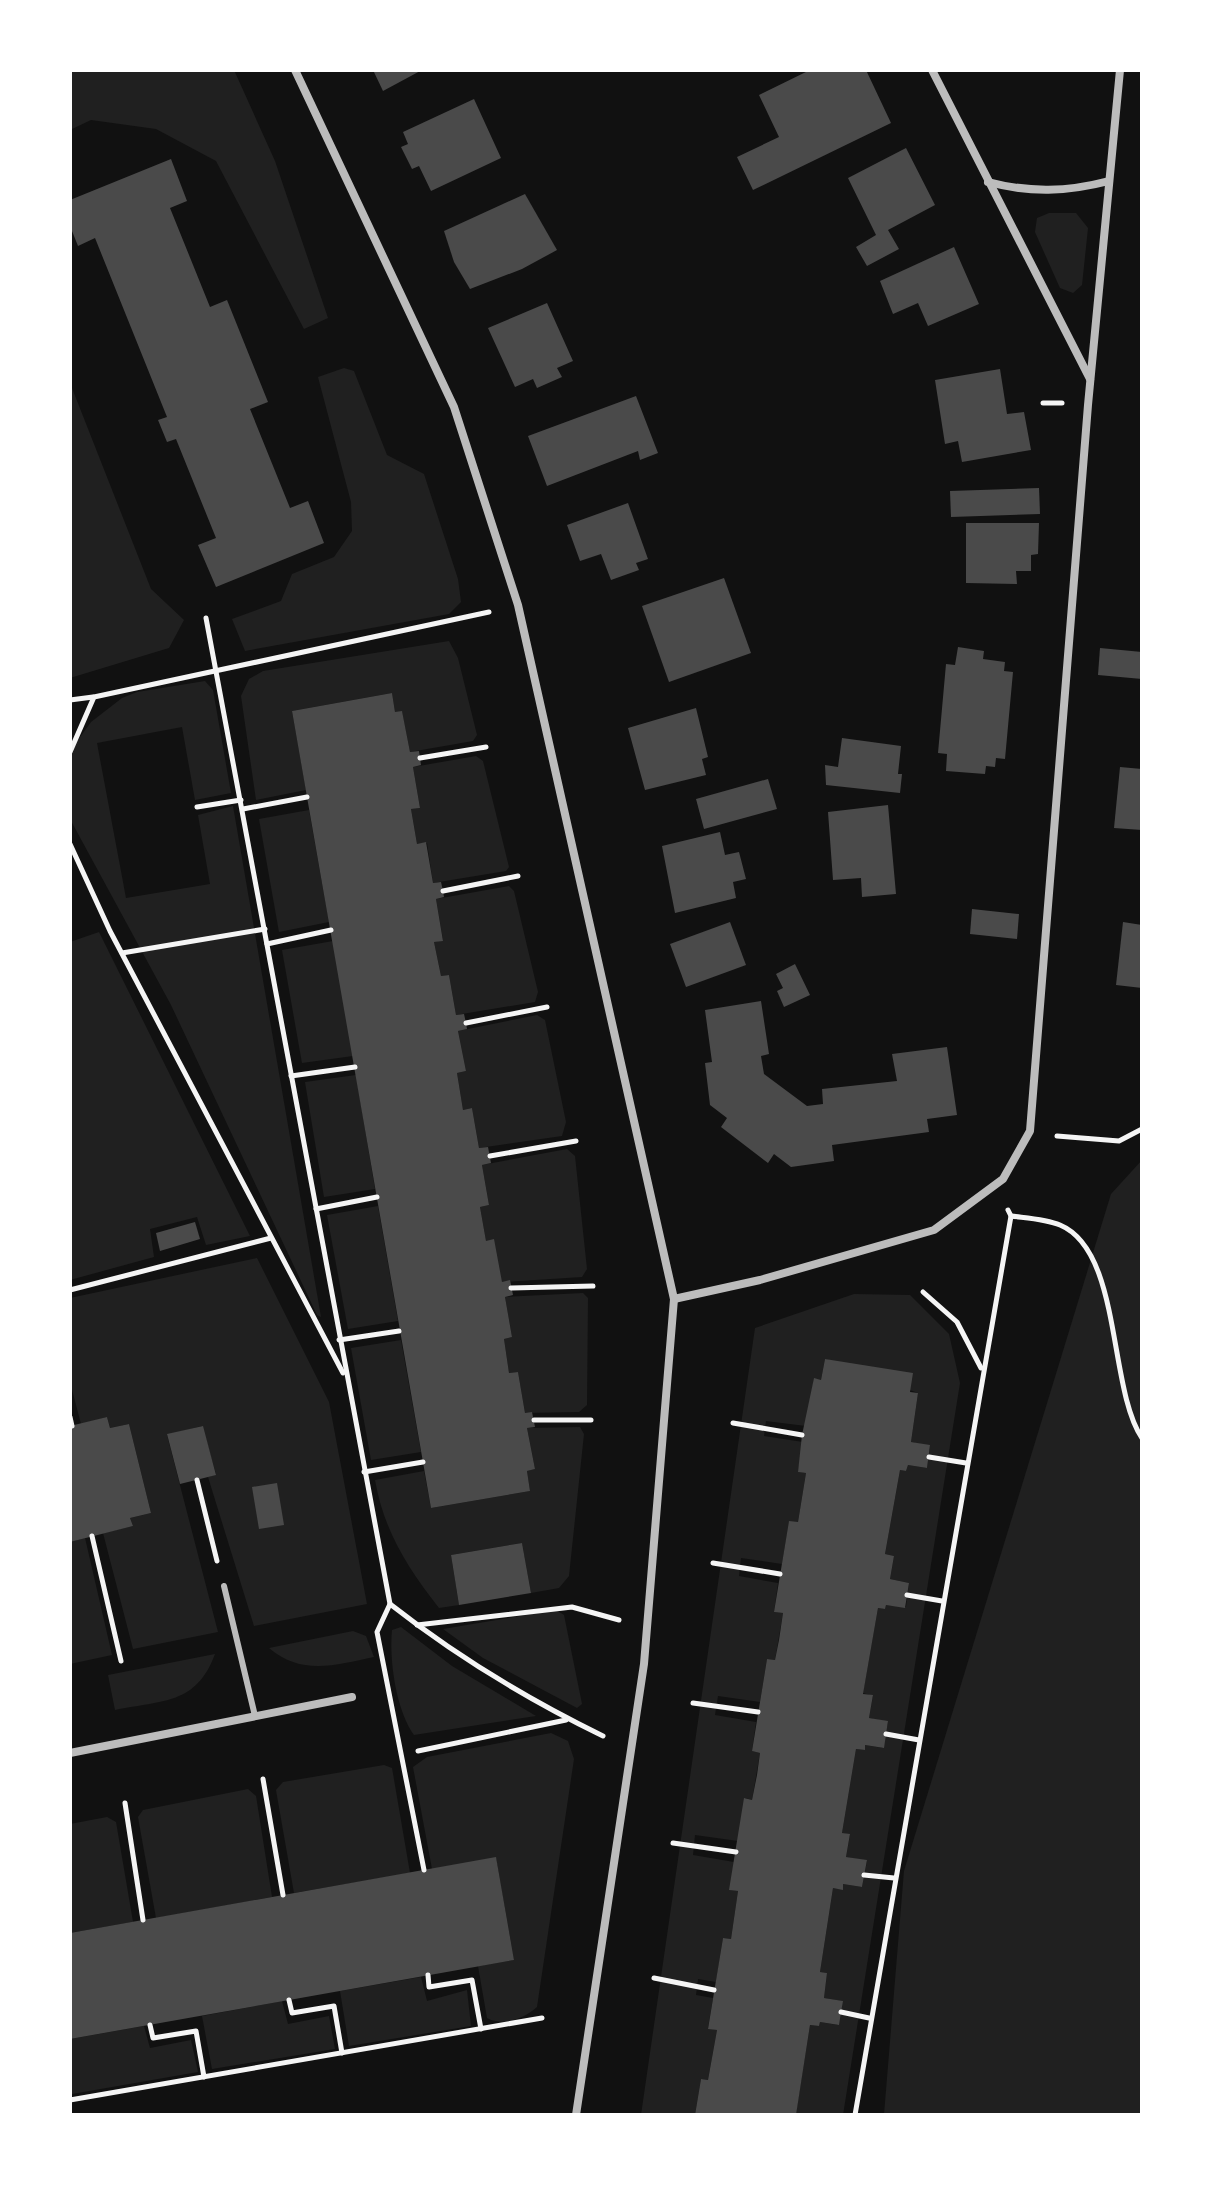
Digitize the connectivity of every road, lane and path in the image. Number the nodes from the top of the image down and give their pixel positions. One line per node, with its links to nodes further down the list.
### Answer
1 (295, 70): 7 (street)
2 (932, 70): 5 (street)
3 (1120, 70): 4 (street)
4 (1109, 181): 5 (street); 6 (street)
5 (988, 182): 6 (street)
6 (1091, 381): 41 (street)
7 (518, 605): 9 (path); 41 (street)
8 (206, 618): 9 (path)
9 (218, 670): 10 (path); 16 (path)
10 (94, 697): 11 (path); 13 (path)
11 (70, 700)
12 (486, 747): 14 (path)
13 (70, 752)
14 (420, 758)
15 (307, 797): 18 (path)
16 (241, 800): 17 (path); 18 (path)
17 (197, 807)
18 (243, 809): 22 (path)
19 (70, 844): 25 (path)
20 (518, 876): 21 (path)
21 (443, 891)
22 (265, 929): 24 (path); 25 (path)
23 (331, 930): 24 (path)
24 (267, 944): 29 (path)
25 (122, 953): 36 (path)
26 (547, 1007): 27 (path)
27 (466, 1023)
28 (355, 1067): 29 (path)
29 (291, 1076): 35 (path)
30 (1142, 1129): 31 (path)
31 (1056, 1136)
32 (576, 1141): 33 (path)
33 (490, 1156)
34 (377, 1197): 35 (path)
35 (315, 1210): 43 (path)
36 (271, 1238): 39 (path); 45 (path)
37 (593, 1286): 38 (path)
38 (511, 1288)
39 (70, 1290)
40 (923, 1292): 44 (path)
41 (674, 1299): 66 (street)
42 (399, 1331): 43 (path)
43 (339, 1340): 45 (path)
44 (982, 1369): 52 (path); 55 (path)
45 (347, 1380): 56 (path)
46 (70, 1417): 50 (path)
47 (534, 1420): 48 (path)
48 (591, 1420)
49 (733, 1423): 51 (path)
50 (72, 1426)
51 (802, 1435)
52 (1142, 1438)
53 (929, 1457): 55 (path)
54 (423, 1462): 56 (path)
55 (966, 1463): 63 (path)
56 (364, 1472): 64 (path)
57 (197, 1480): 61 (path)
58 (92, 1536): 67 (path)
59 (713, 1563): 60 (path)
60 (780, 1574)
61 (224, 1586): 71 (lane)
62 (907, 1595): 63 (path)
63 (942, 1601): 74 (path)
64 (390, 1604): 65 (path); 82 (path)
65 (417, 1625): 66 (path); 72 (path)
66 (647, 1628): 75 (street)
67 (121, 1661)
68 (352, 1697): 71 (street)
69 (693, 1703): 70 (path)
70 (758, 1712)
71 (255, 1716): 77 (street)
72 (567, 1720): 75 (path); 76 (path)
73 (886, 1734): 74 (path)
74 (919, 1740): 84 (path)
75 (633, 1750): 99 (street)
76 (418, 1751)
77 (70, 1753)
78 (263, 1779): 85 (path)
79 (125, 1803): 86 (path)
80 (673, 1843): 81 (path)
81 (736, 1852)
82 (424, 1870)
83 (864, 1875): 84 (path)
84 (894, 1878): 93 (path)
85 (283, 1895)
86 (143, 1920)
87 (428, 1975): 95 (path)
88 (654, 1978): 89 (path)
89 (714, 1990)
90 (289, 2000): 96 (path)
91 (841, 2012): 93 (path)
92 (542, 2018): 95 (path)
93 (869, 2018): 100 (path)
94 (150, 2025): 97 (path)
95 (481, 2029): 96 (path)
96 (342, 2053): 97 (path)
97 (204, 2077): 98 (path)
98 (70, 2100)
99 (576, 2115)
100 (855, 2115)

